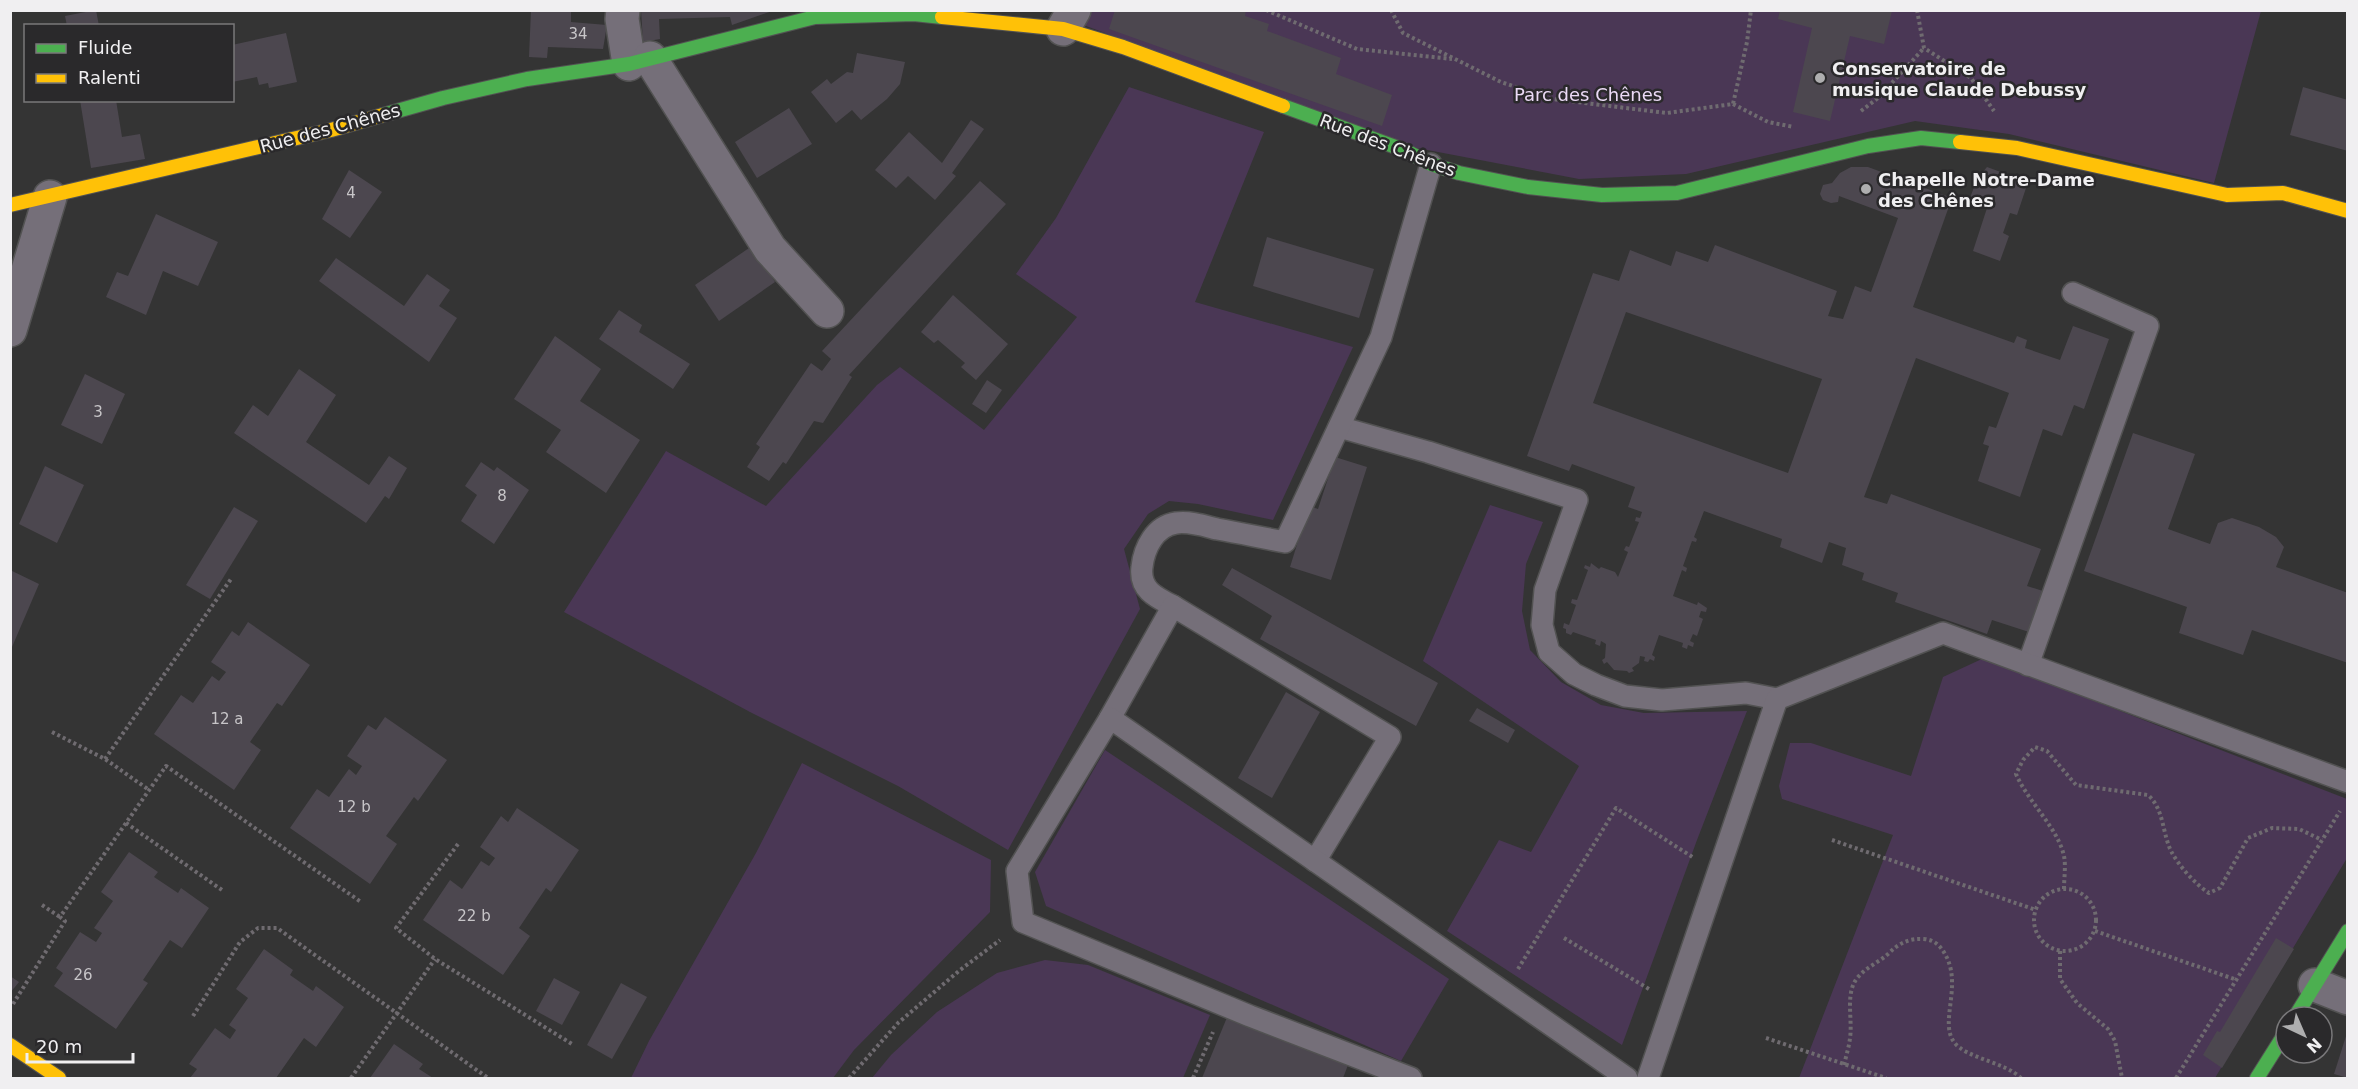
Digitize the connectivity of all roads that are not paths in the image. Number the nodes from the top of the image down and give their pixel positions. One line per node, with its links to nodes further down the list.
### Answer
1 (623, 10): 3 (street)
2 (1068, 20): 3 (street, Rue des Chênes); 4 (street, Rue des Chênes)
3 (639, 61): 5 (street, Rue des Chênes); 9 (street)
4 (1431, 164): 7 (street, Rue des Chênes); 11 (lane)
5 (50, 197): 6 (street, Rue des Chênes); 10 (street)
6 (10, 205)
7 (2348, 211)
8 (2073, 293): 13 (lane)
9 (827, 311)
10 (10, 330)
11 (1339, 427): 12 (lane); 14 (lane)
12 (1173, 606): 15 (lane); 17 (lane)
13 (2028, 664): 14 (lane); 16 (lane)
14 (1777, 699): 27 (lane)
15 (1110, 718): 17 (lane); 25 (lane)
16 (2348, 782)
17 (1315, 861): 26 (lane)
18 (2348, 931): 19 (street)
19 (2314, 985): 20 (street); 21 (street)
20 (2348, 998)
21 (2302, 1005)
22 (10, 1045): 24 (street)
23 (2274, 1051): 28 (street)
24 (59, 1078)
25 (1411, 1078)
26 (1627, 1078)
27 (1648, 1078)
28 (2257, 1078)

